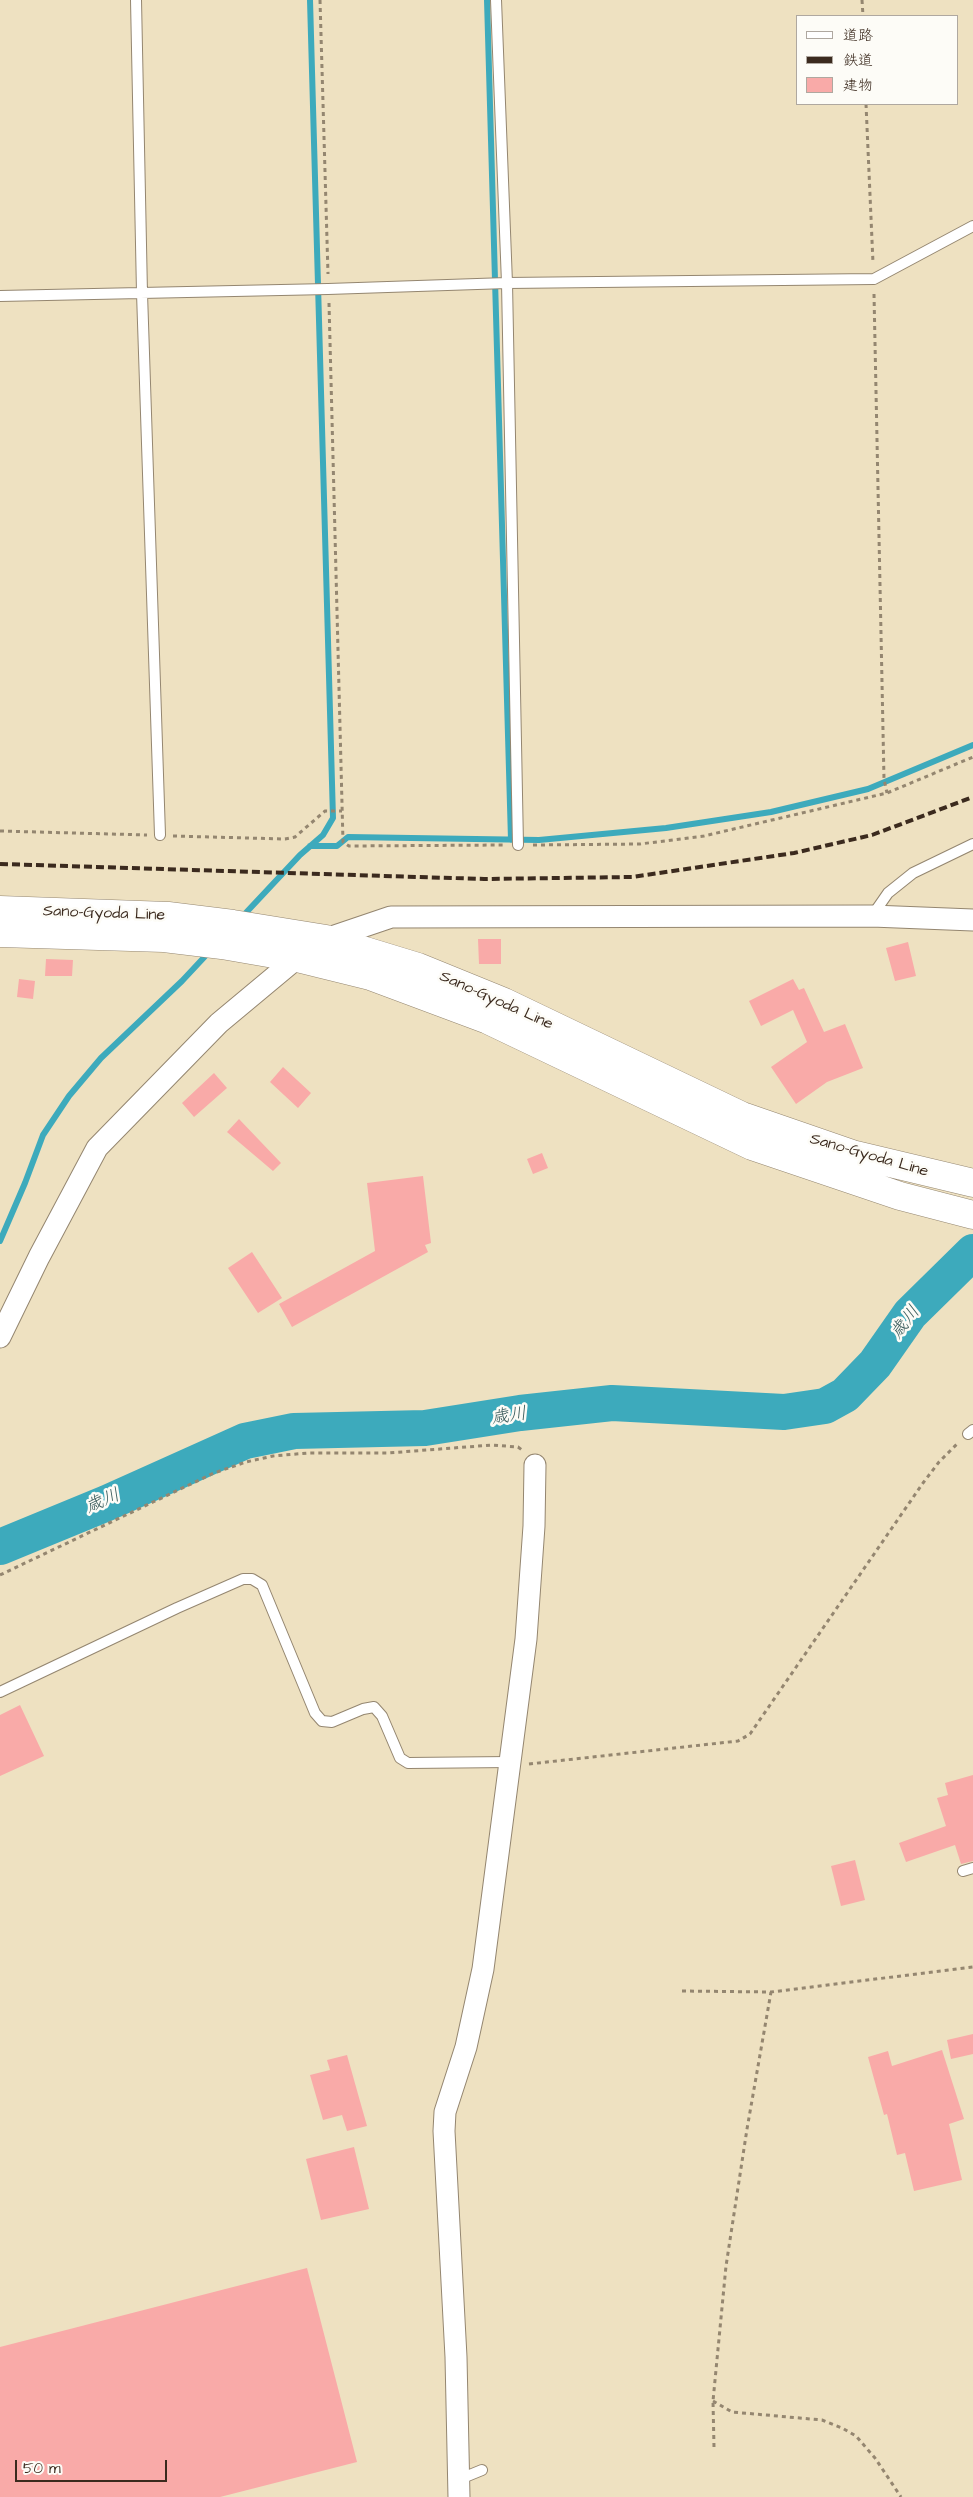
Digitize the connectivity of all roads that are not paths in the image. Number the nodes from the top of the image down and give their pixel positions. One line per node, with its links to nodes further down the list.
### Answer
1 (136, 0): 5 (lane)
2 (496, 0): 4 (lane)
3 (973, 226): 4 (lane)
4 (507, 283): 5 (lane); 9 (lane)
5 (142, 293): 6 (lane); 7 (lane)
6 (0, 296)
7 (160, 835)
8 (973, 844): 11 (lane)
9 (518, 845)
10 (0, 910): 14 (main road, Sano-Gyoda Line)
11 (872, 916): 12 (street); 14 (street)
12 (973, 920)
13 (0, 933): 15 (main road, Sano-Gyoda Line)
14 (326, 940): 15 (street); 16 (main road, Sano-Gyoda Line)
15 (297, 958): 17 (main road, Sano-Gyoda Line); 18 (street)
16 (971, 1183)
17 (973, 1215)
18 (0, 1337)
19 (535, 1465): 21 (street)
20 (0, 1692): 21 (lane)
21 (510, 1762): 23 (street)
22 (482, 2470): 23 (lane)
23 (460, 2488)

